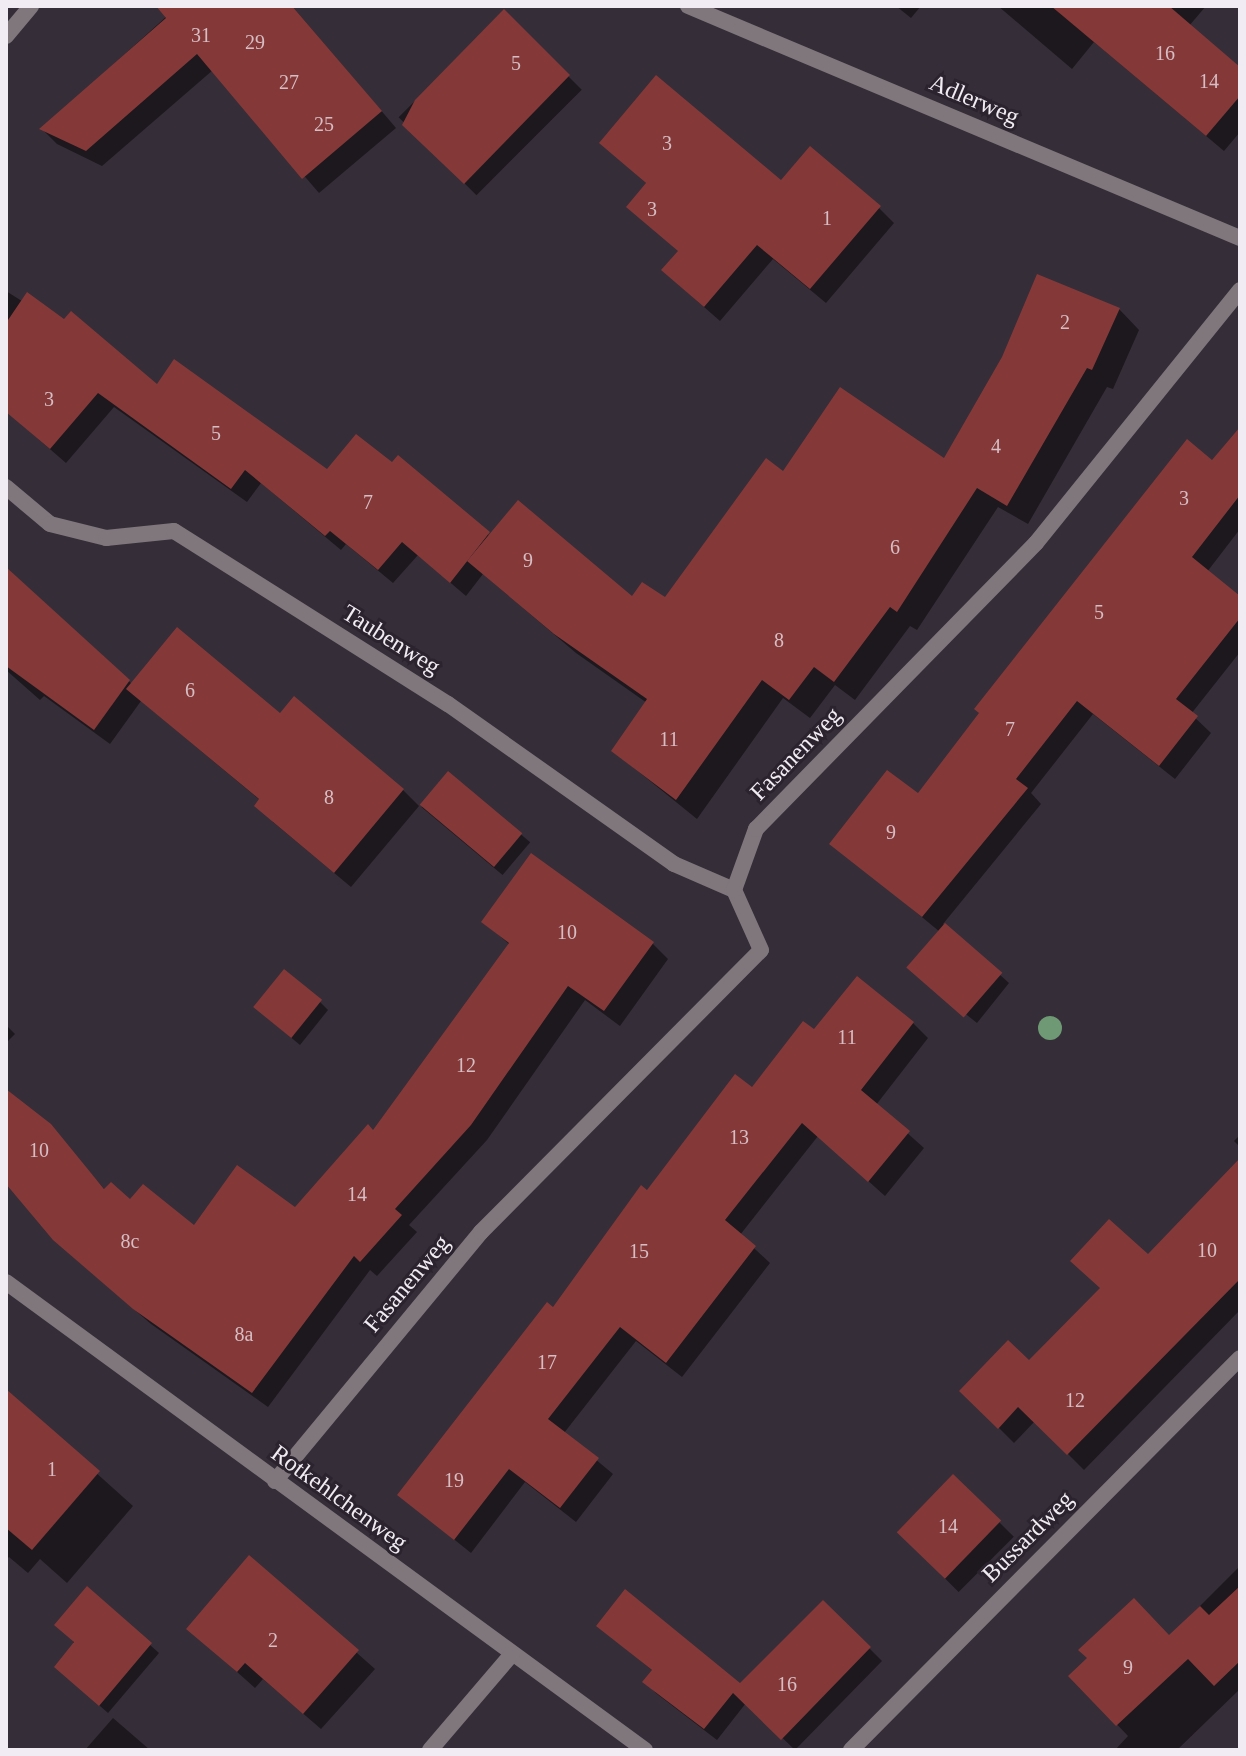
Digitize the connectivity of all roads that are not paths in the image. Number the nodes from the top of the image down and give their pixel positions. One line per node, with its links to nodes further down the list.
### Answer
1 (31, 6): 3 (street)
2 (688, 6): 4 (street, Adlerweg)
3 (6, 36)
4 (1240, 238)
5 (1240, 290): 7 (street, Fasanenweg)
6 (6, 487): 7 (street, Taubenweg)
7 (734, 890): 10 (street, Fasanenweg)
8 (6, 1282): 10 (street, Rotkehlchenweg)
9 (1240, 1358): 14 (street, Bussardweg)
10 (275, 1481): 11 (street, Rotkehlchenweg)
11 (512, 1654): 12 (street); 13 (street, Rotkehlchenweg)
12 (430, 1750)
13 (645, 1750)
14 (851, 1750)

